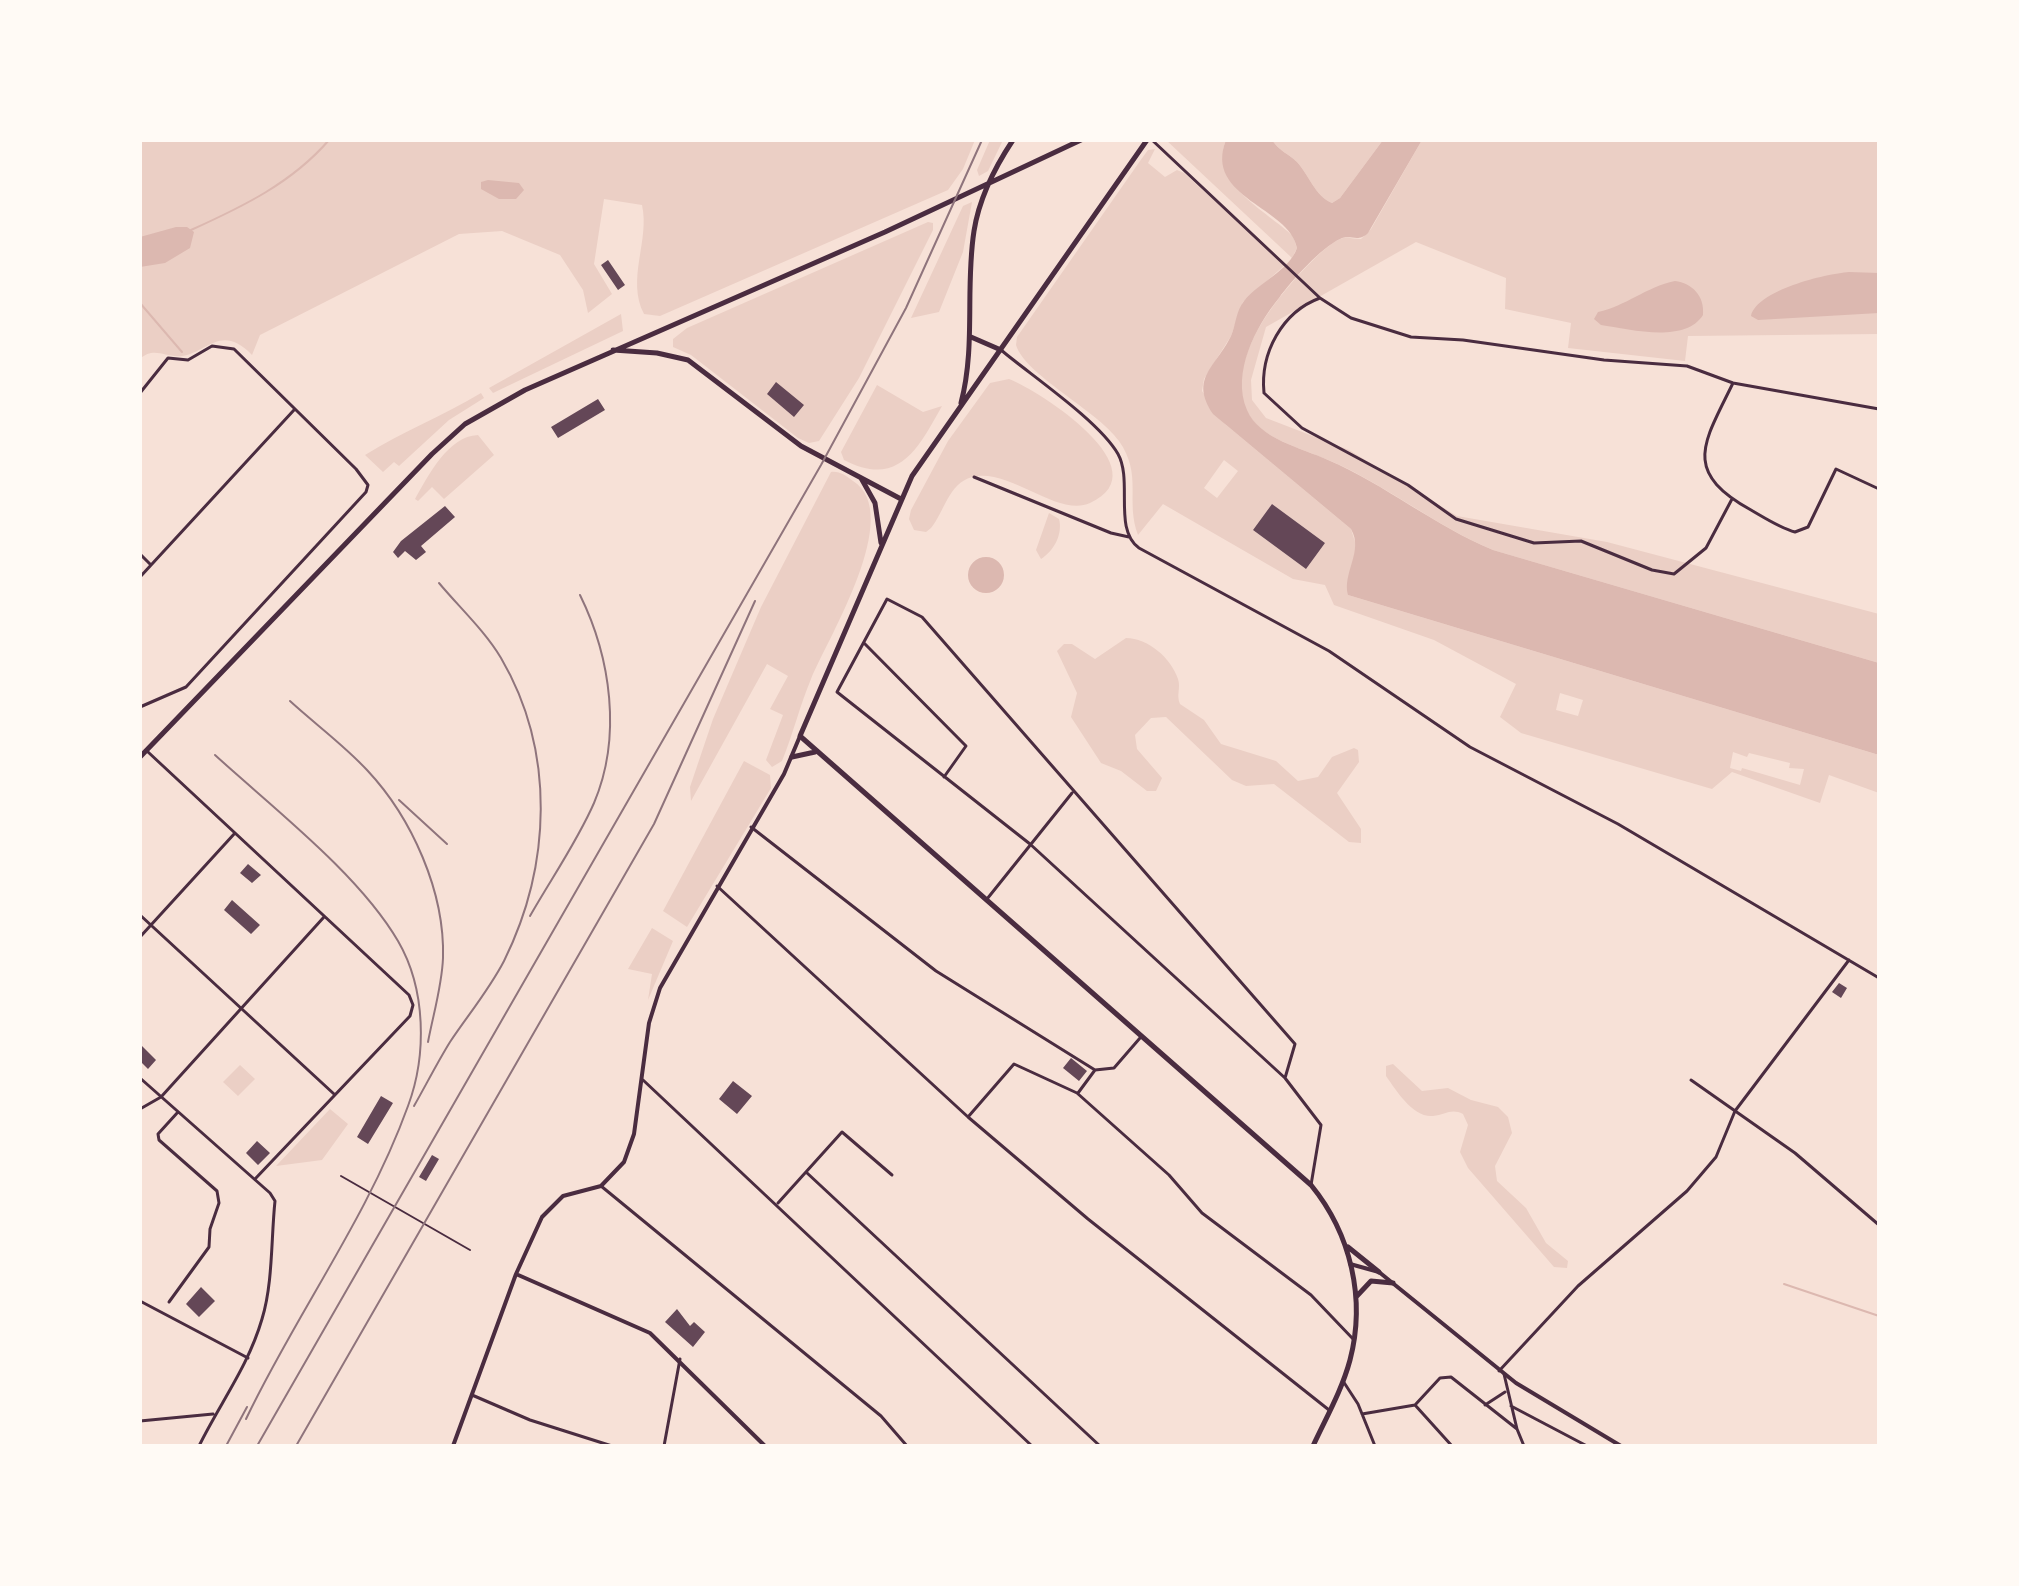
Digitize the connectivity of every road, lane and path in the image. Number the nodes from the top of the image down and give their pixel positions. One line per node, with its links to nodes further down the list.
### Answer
1 (1013, 140): 5 (main road)
2 (1081, 140): 6 (main road)
3 (1150, 140): 4 (street); 7 (main road)
4 (1320, 298): 8 (street); 17 (street)
5 (971, 337): 7 (main road); 10 (main road)
6 (612, 350): 13 (main road); 26 (main road)
7 (1001, 350): 10 (main road); 18 (street)
8 (1733, 383): 11 (street); 17 (street)
9 (140, 393): 12 (street)
10 (960, 408): 16 (main road)
11 (1879, 409)
12 (294, 410): 21 (street); 24 (street)
13 (859, 475): 16 (main road); 19 (main road)
14 (974, 477): 18 (street)
15 (1879, 489): 17 (street)
16 (901, 499): 19 (main road)
17 (1732, 499)
18 (1129, 537): 41 (street)
19 (881, 544): 25 (main road)
20 (140, 554): 21 (street)
21 (151, 565): 22 (street)
22 (140, 577)
23 (864, 643): 30 (street); 30 (street); 31 (street)
24 (140, 707)
25 (800, 736): 27 (main road); 29 (street)
26 (143, 747): 28 (main road); 33 (street)
27 (816, 752): 29 (main road); 36 (main road)
28 (140, 757)
29 (792, 757): 32 (street)
30 (944, 777): 34 (street)
31 (1072, 793): 34 (street); 47 (street)
32 (751, 827): 35 (street); 45 (street)
33 (235, 833): 38 (street); 39 (street)
34 (1030, 844): 36 (street); 47 (street)
35 (717, 886): 48 (street); 56 (street)
36 (986, 900): 44 (main road)
37 (140, 915): 39 (street)
38 (324, 917): 43 (street); 51 (street)
39 (151, 926): 40 (street); 43 (street)
40 (140, 937)
41 (1849, 960): 42 (street); 54 (street)
42 (1879, 978)
43 (243, 1010): 51 (street); 52 (street)
44 (1140, 1038): 45 (street); 61 (main road)
45 (1095, 1070): 50 (street)
46 (140, 1078): 52 (street)
47 (1285, 1078): 61 (street)
48 (643, 1080): 62 (street); 63 (street)
49 (1691, 1080): 54 (street)
50 (1077, 1093): 56 (street); 74 (street)
51 (335, 1095): 60 (street)
52 (161, 1097): 53 (street); 55 (street)
53 (140, 1109)
54 (1735, 1111): 64 (street); 77 (street)
55 (178, 1112): 60 (street); 73 (street)
56 (968, 1117): 84 (street)
57 (806, 1172): 58 (street); 63 (street); 96 (street)
58 (892, 1175)
59 (341, 1176): 66 (path)
60 (255, 1179): 75 (street)
61 (1311, 1185): 65 (main road)
62 (601, 1186): 69 (street); 94 (street)
63 (778, 1203): 95 (street)
64 (1879, 1225)
65 (1347, 1247): 67 (main road); 68 (main road)
66 (470, 1250)
67 (1350, 1264): 68 (street); 71 (main road)
68 (1379, 1272): 70 (street)
69 (516, 1274): 76 (street); 80 (street)
70 (1393, 1283): 71 (main road); 77 (street)
71 (1355, 1298): 74 (main road)
72 (140, 1301): 75 (street)
73 (169, 1302)
74 (1354, 1340): 78 (main road)
75 (248, 1358): 85 (street)
76 (680, 1359): 92 (street); 93 (street)
77 (1501, 1372): 79 (street); 102 (street)
78 (1343, 1381): 84 (main road); 86 (street)
79 (1506, 1391): 82 (street); 83 (street)
80 (472, 1395): 90 (street); 91 (street)
81 (1415, 1405): 82 (street); 86 (street); 99 (street)
82 (1485, 1405): 88 (street)
83 (1511, 1406): 88 (street); 101 (street)
84 (1329, 1410): 97 (main road)
85 (213, 1414): 87 (street); 89 (street)
86 (1362, 1414): 98 (street)
87 (140, 1421)
88 (1517, 1429): 100 (street)
89 (199, 1446)
90 (453, 1446)
91 (612, 1446)
92 (664, 1446)
93 (765, 1446)
94 (907, 1446)
95 (1032, 1446)
96 (1100, 1446)
97 (1313, 1446)
98 (1375, 1446)
99 (1452, 1446)
100 (1524, 1446)
101 (1587, 1446)
102 (1621, 1446)

